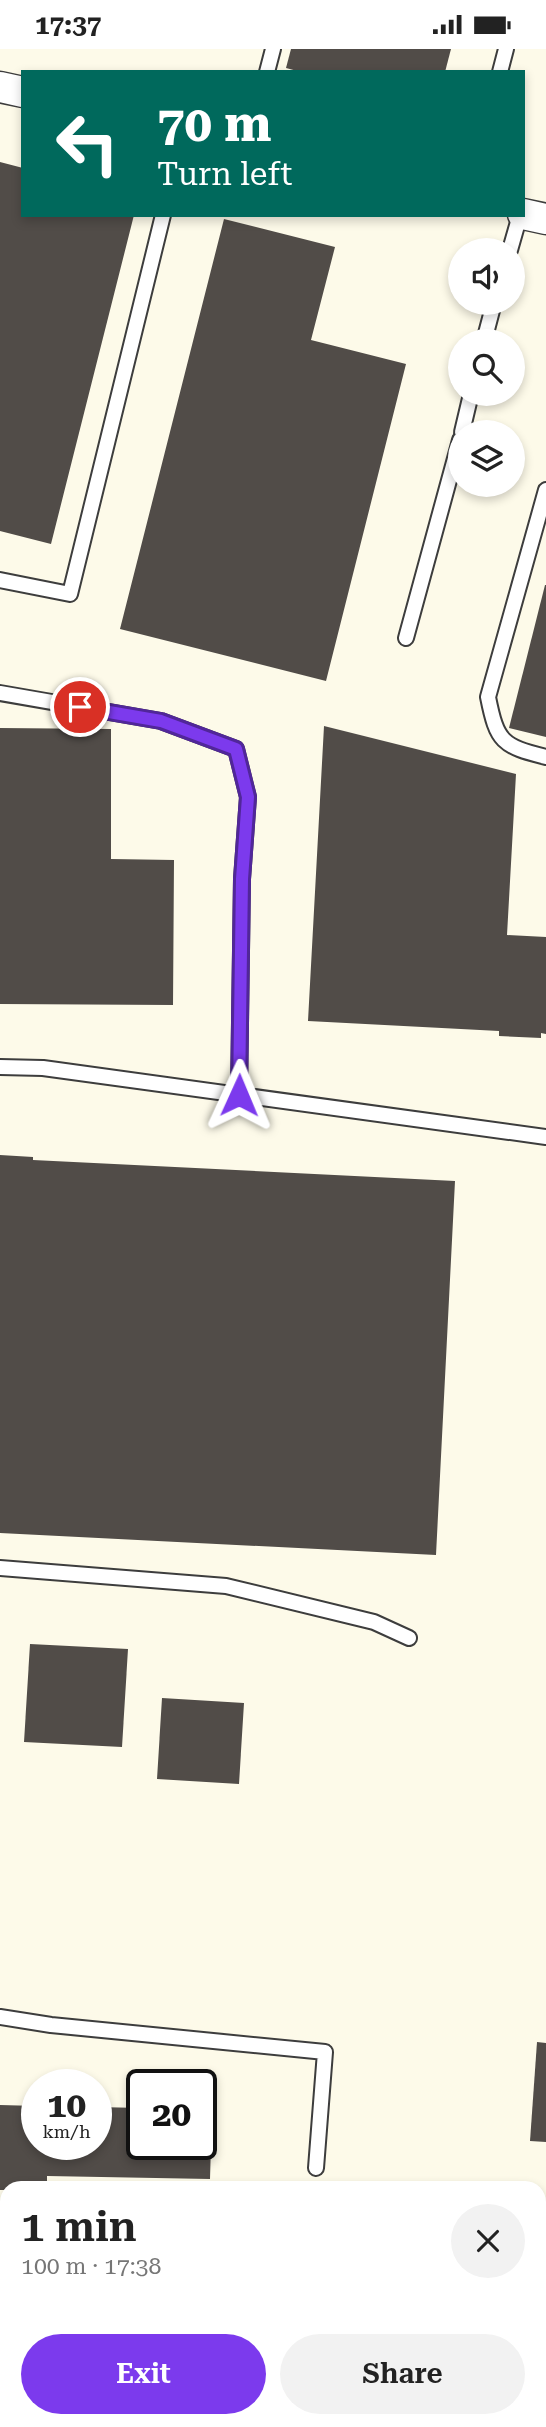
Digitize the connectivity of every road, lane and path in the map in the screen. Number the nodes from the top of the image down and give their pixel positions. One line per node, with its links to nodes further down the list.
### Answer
1 (273, 49): 3 (lane)
2 (506, 49): 4 (lane)
3 (268, 70)
4 (501, 70)
5 (0, 87): 6 (street)
6 (21, 92)
7 (525, 215): 10 (street)
8 (163, 217): 14 (lane)
9 (521, 217): 11 (lane)
10 (546, 219)
11 (514, 238)
12 (448, 484): 15 (lane)
13 (546, 490): 17 (lane)
14 (0, 580)
15 (406, 638)
16 (0, 693): 19 (lane)
17 (546, 757)
18 (0, 1067): 19 (lane)
19 (239, 1095): 20 (lane)
20 (546, 1137)
21 (0, 1568): 22 (lane)
22 (409, 1638)
23 (0, 2017): 24 (lane)
24 (316, 2168)

